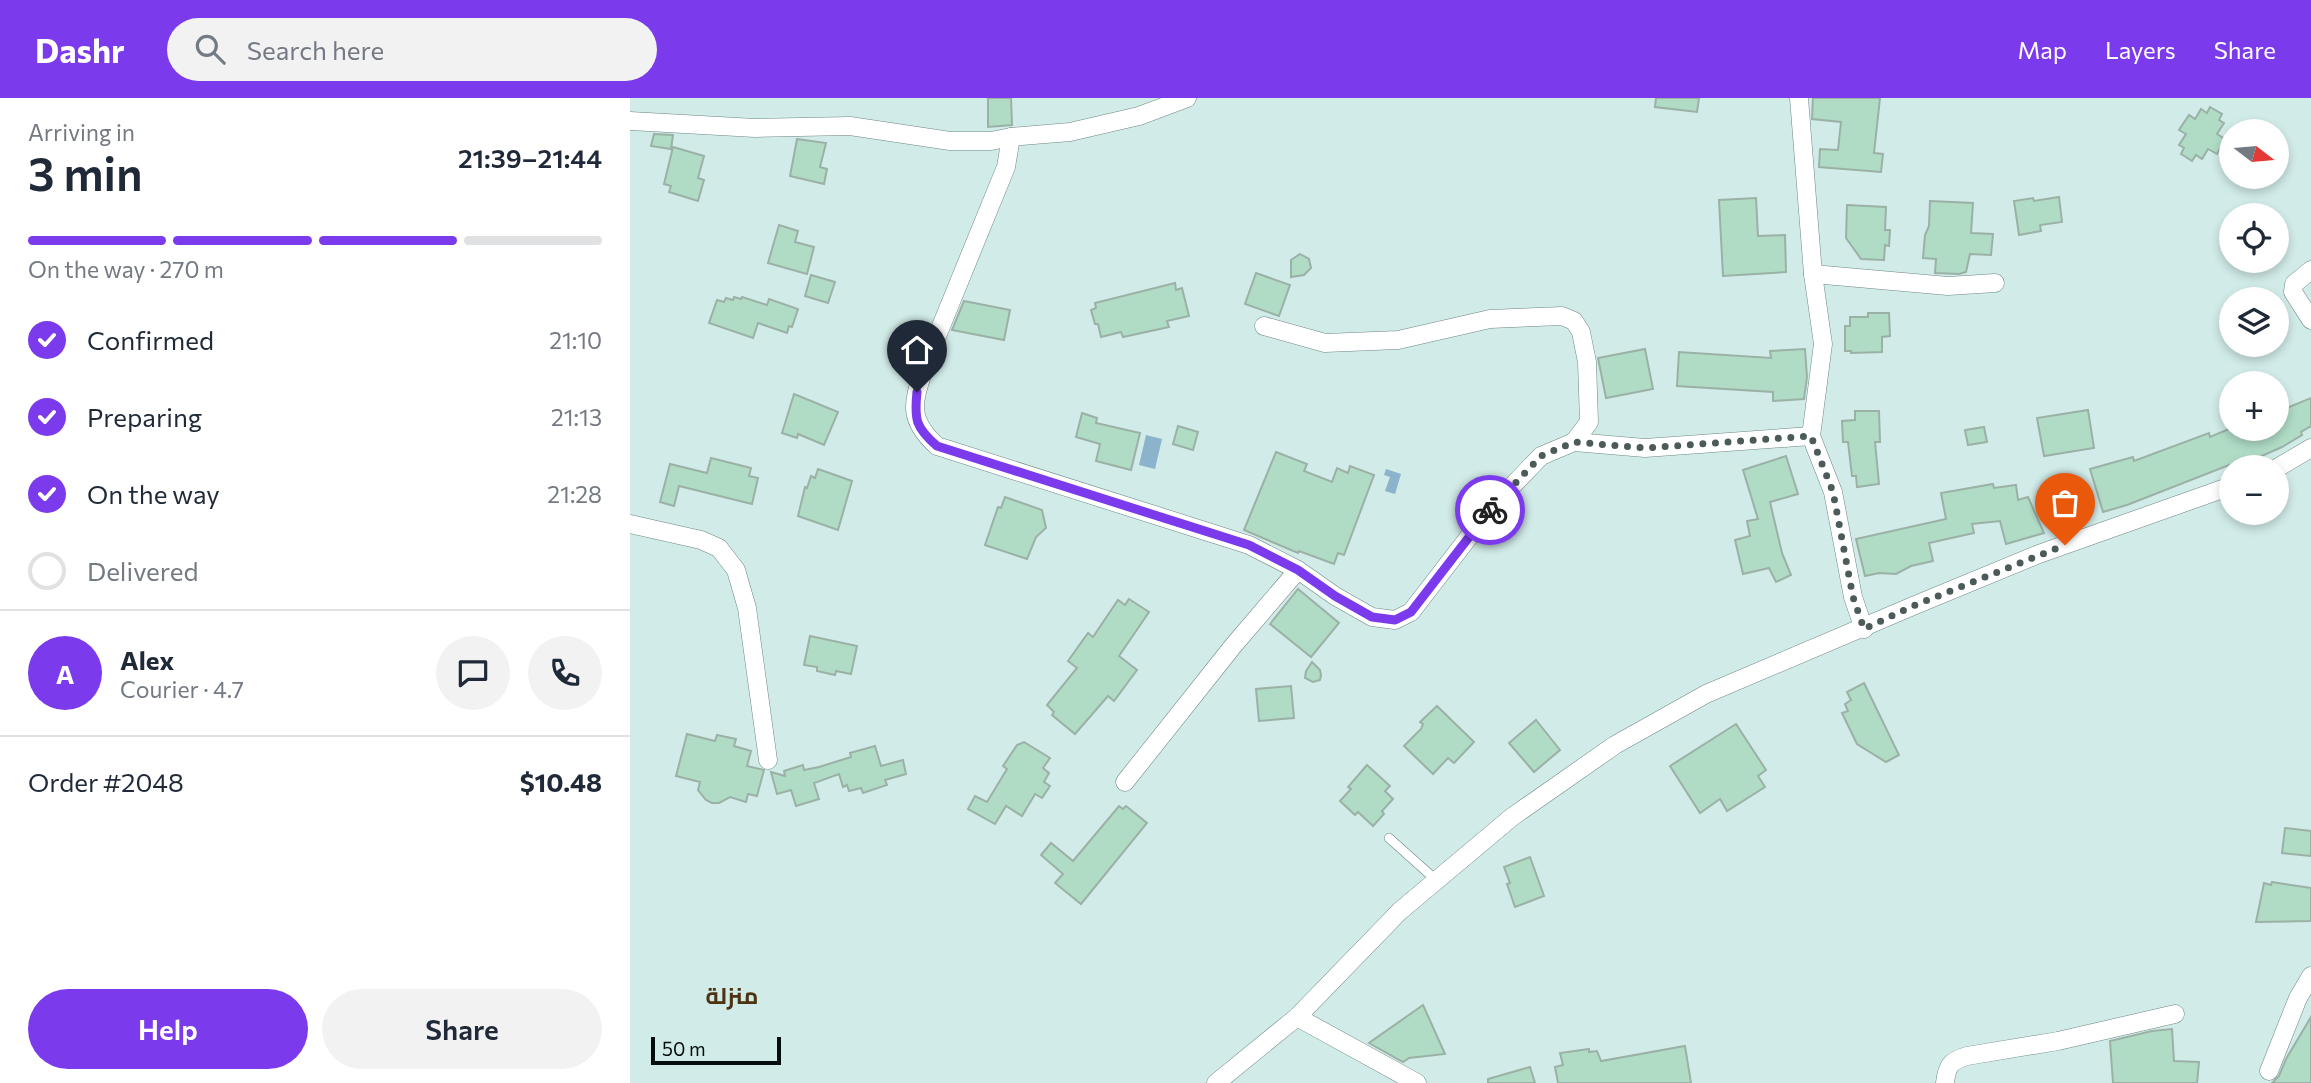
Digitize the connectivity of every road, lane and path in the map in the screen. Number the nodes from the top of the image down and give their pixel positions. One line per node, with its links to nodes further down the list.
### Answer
1 (1187, 98): 4 (street)
2 (1799, 98): 6 (street)
3 (630, 121): 4 (street)
4 (1011, 137): 16 (street)
5 (2311, 270): 8 (street)
6 (1813, 274): 7 (street); 10 (street)
7 (1994, 283)
8 (2311, 320)
9 (1264, 326): 11 (street)
10 (1811, 436): 11 (street); 17 (street)
11 (1574, 442): 16 (street)
12 (2311, 449): 13 (street)
13 (2289, 461)
14 (2219, 490): 17 (street)
15 (630, 524): 18 (street)
16 (1298, 570): 19 (street)
17 (1864, 629): 21 (street)
18 (768, 760)
19 (1125, 782)
20 (1390, 838): 21 (lane)
21 (1436, 880): 24 (street)
22 (2311, 976): 25 (street)
23 (2175, 1014): 28 (street)
24 (1297, 1017): 26 (street); 27 (street)
25 (2269, 1071)
26 (1216, 1083)
27 (1417, 1083)
28 (1945, 1083)

